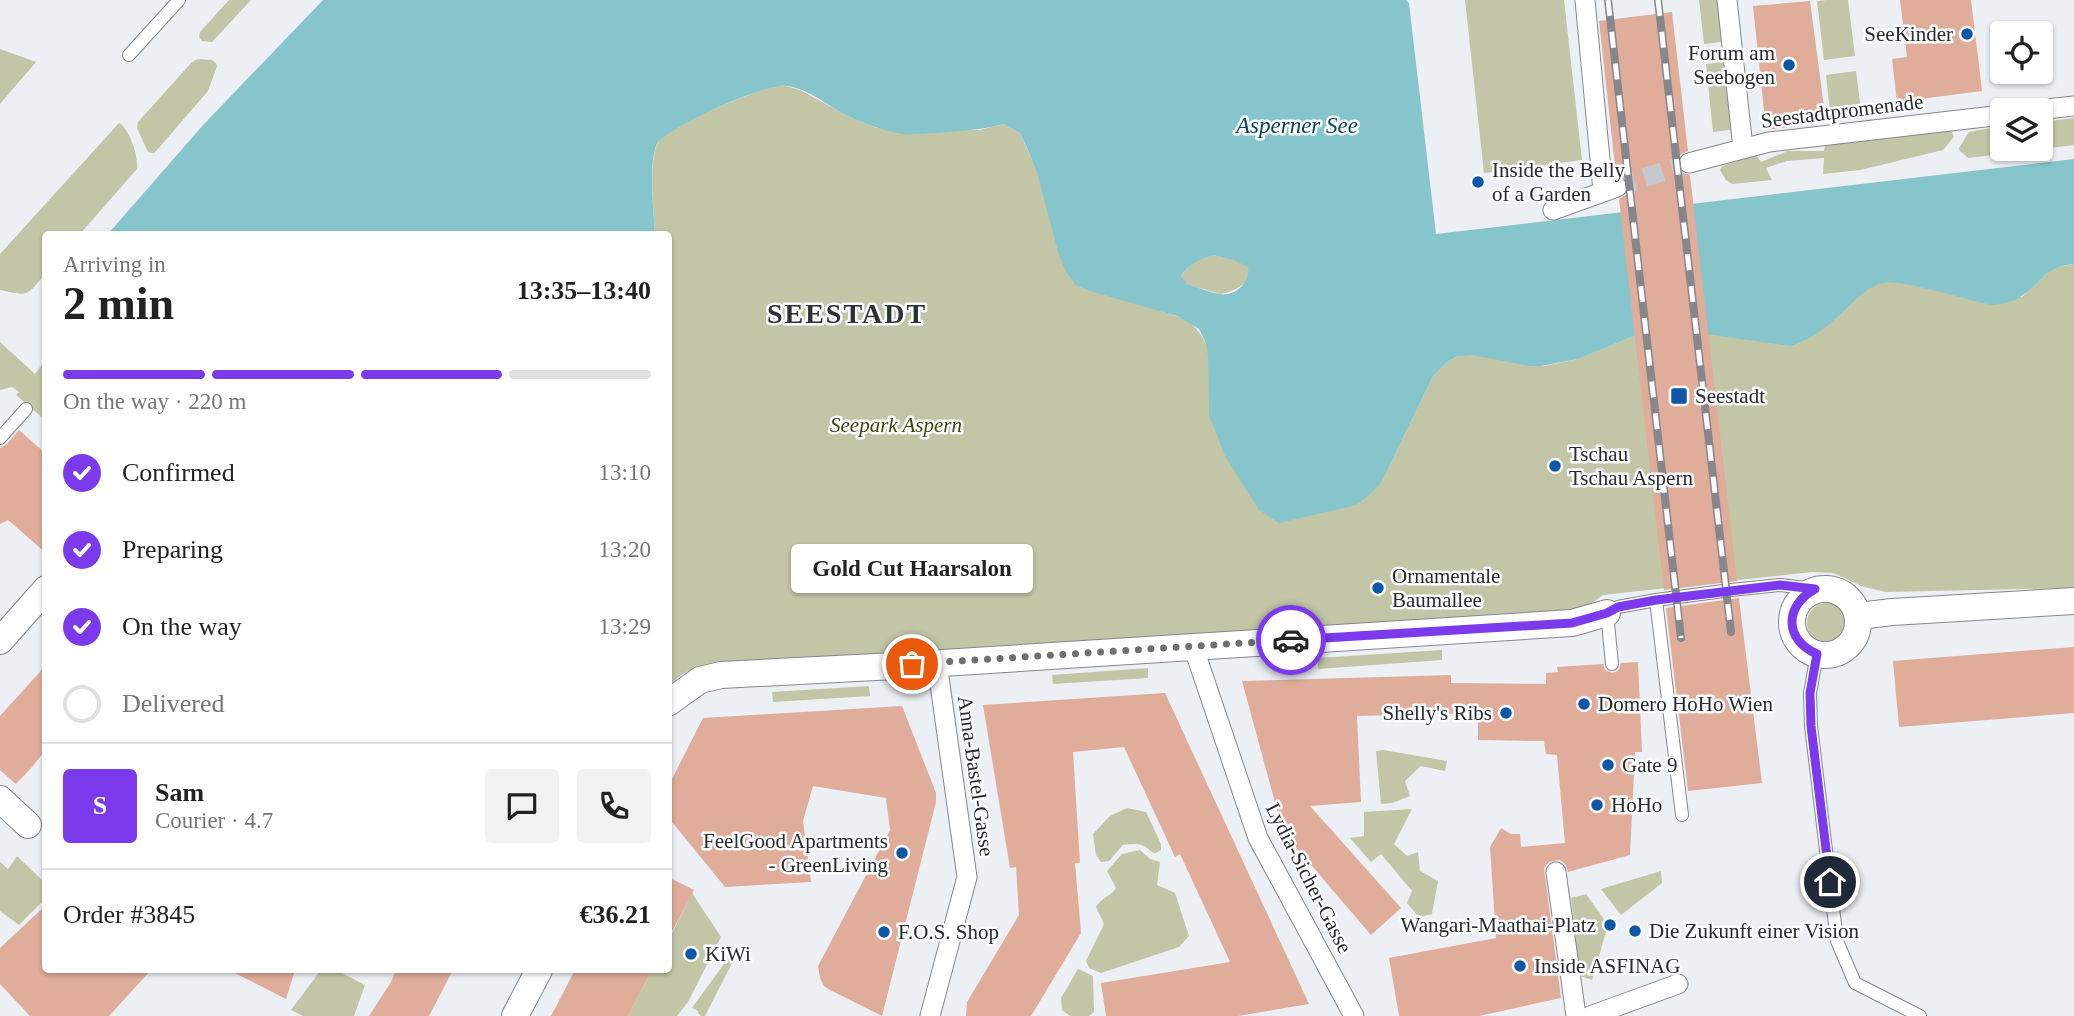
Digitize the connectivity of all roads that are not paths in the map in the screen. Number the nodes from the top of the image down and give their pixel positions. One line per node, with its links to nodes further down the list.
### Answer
1 (179, 0): 4 (lane)
2 (1585, 0): 10 (street)
3 (1727, 0): 8 (street)
4 (129, 55)
5 (2074, 106): 6 (street)
6 (2053, 108)
7 (1990, 116): 8 (street, Seestadtpromenade)
8 (1743, 148): 9 (street, Seestadtpromenade)
9 (1689, 163)
10 (1553, 210)
11 (26, 409): 12 (lane)
12 (0, 438)
13 (1815, 589): 15 (lane); 18 (street); 21 (street)
14 (42, 594): 19 (street)
15 (1656, 600): 17 (lane); 26 (lane)
16 (2074, 601): 18 (street)
17 (1607, 613): 20 (street); 23 (lane)
18 (1859, 616): 21 (street)
19 (0, 641)
20 (1193, 646): 22 (street); 31 (street, Lydia-Sicher-Gasse)
21 (1817, 654): 36 (lane)
22 (937, 663): 24 (street); 33 (street, Anna-Bastel-Gasse)
23 (1612, 664)
24 (672, 700)
25 (0, 799): 27 (street)
26 (1682, 815)
27 (28, 825)
28 (1556, 872): 34 (street)
29 (537, 973): 32 (street)
30 (1678, 984): 35 (street)
31 (1352, 1012)
32 (515, 1016)
33 (930, 1016)
34 (1576, 1016)
35 (1590, 1016)
36 (1920, 1016)

